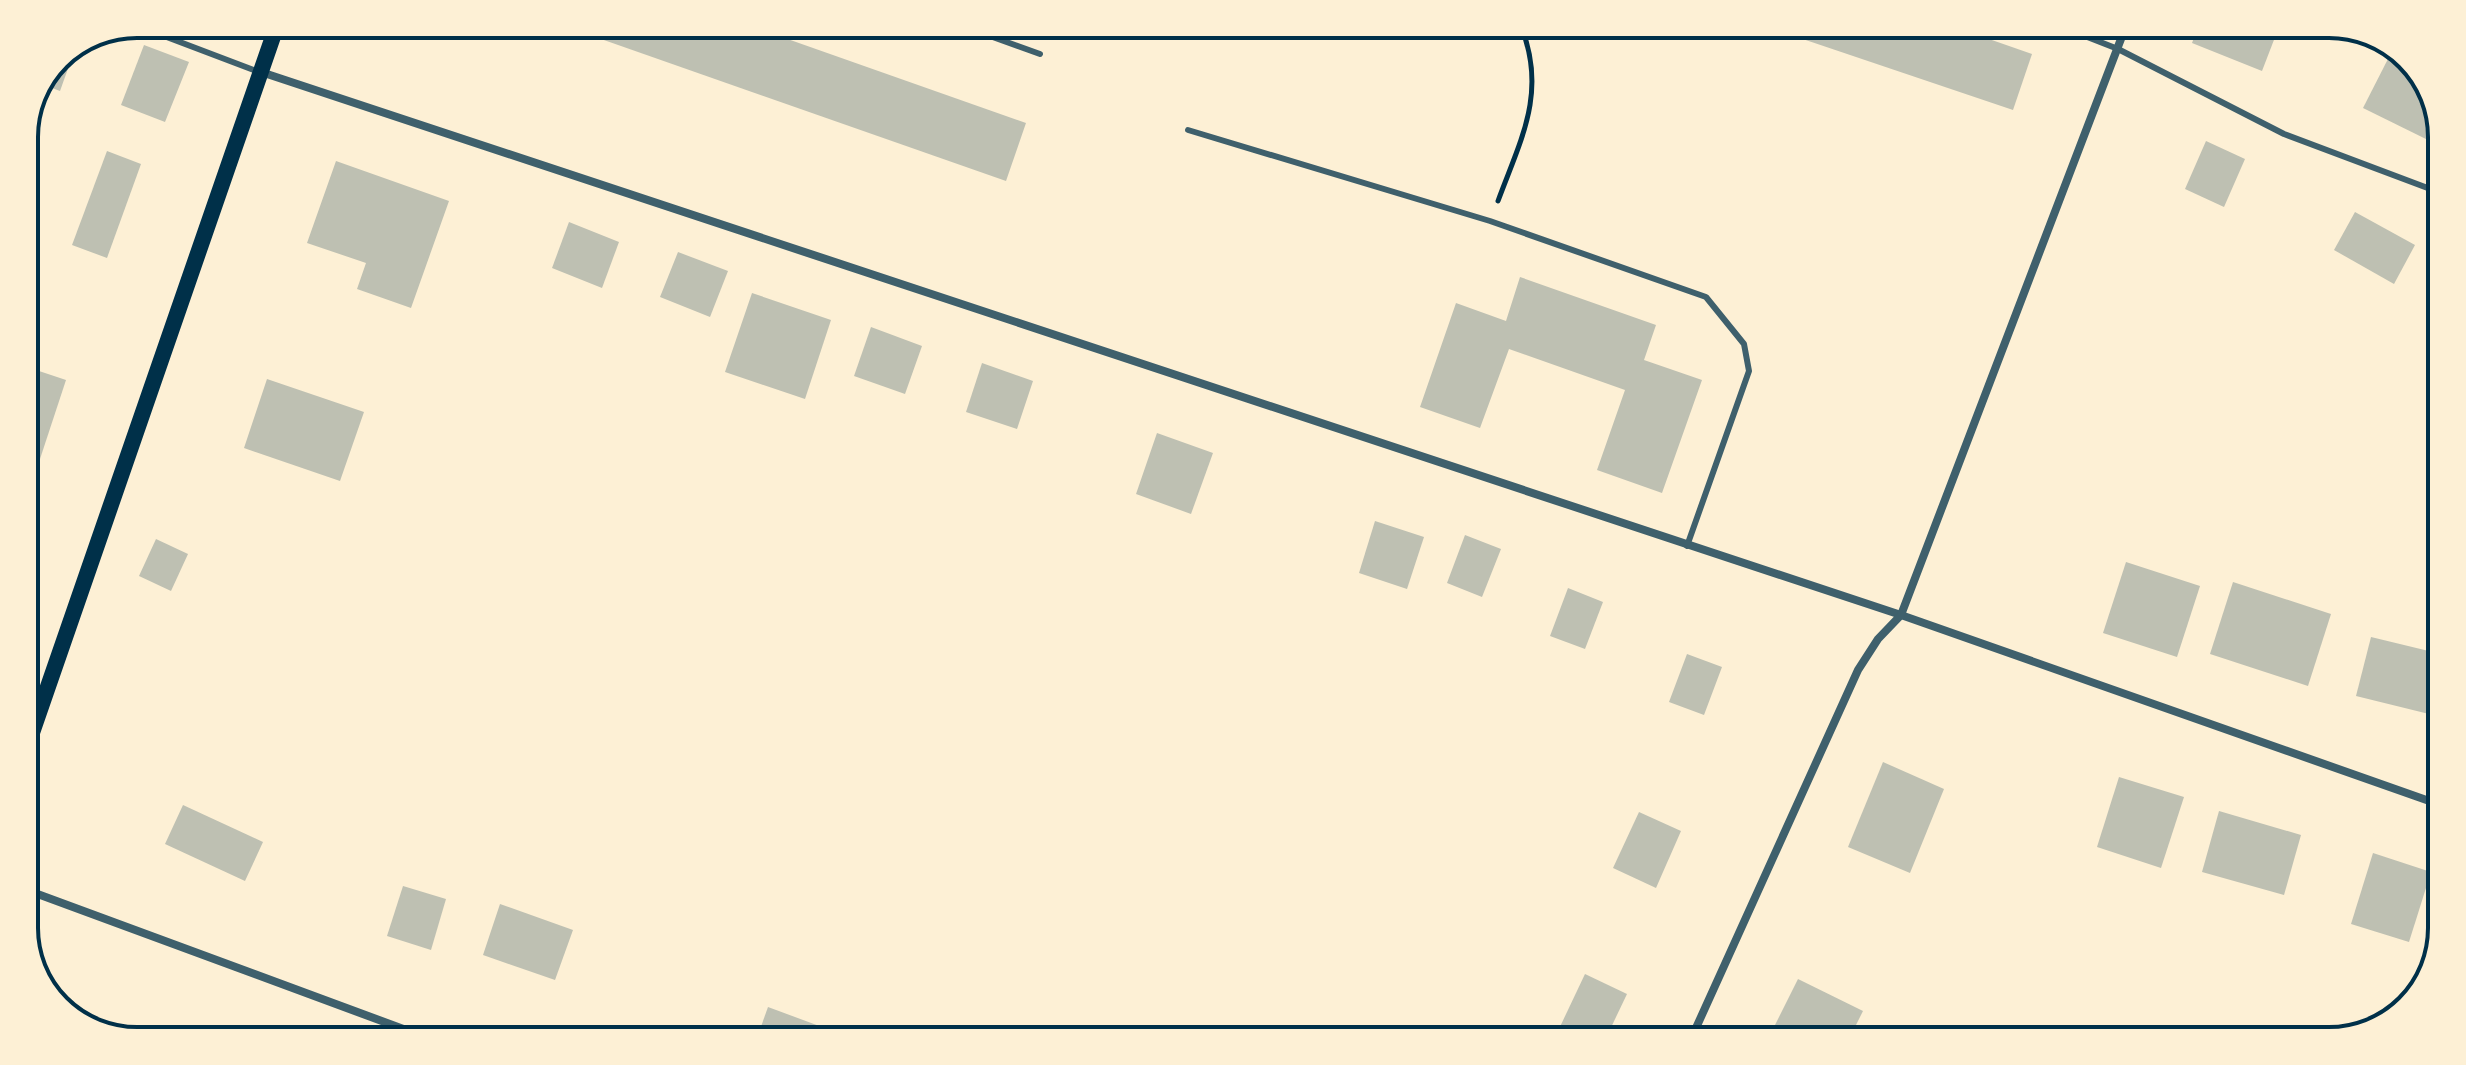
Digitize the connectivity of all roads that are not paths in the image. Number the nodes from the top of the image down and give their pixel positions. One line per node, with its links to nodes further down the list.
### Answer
1 (170, 38): 8 (lane)
2 (273, 38): 8 (main road)
3 (996, 38): 7 (lane)
4 (2090, 38): 6 (lane)
5 (2122, 38): 6 (street)
6 (2118, 49): 10 (lane); 12 (street)
7 (1040, 54)
8 (261, 72): 11 (street); 13 (main road)
9 (1188, 130): 11 (lane)
10 (2428, 188)
11 (1687, 546): 12 (street)
12 (1901, 615): 14 (street); 17 (street)
13 (38, 716)
14 (2428, 801)
15 (38, 894): 16 (street)
16 (398, 1027)
17 (1696, 1027)

